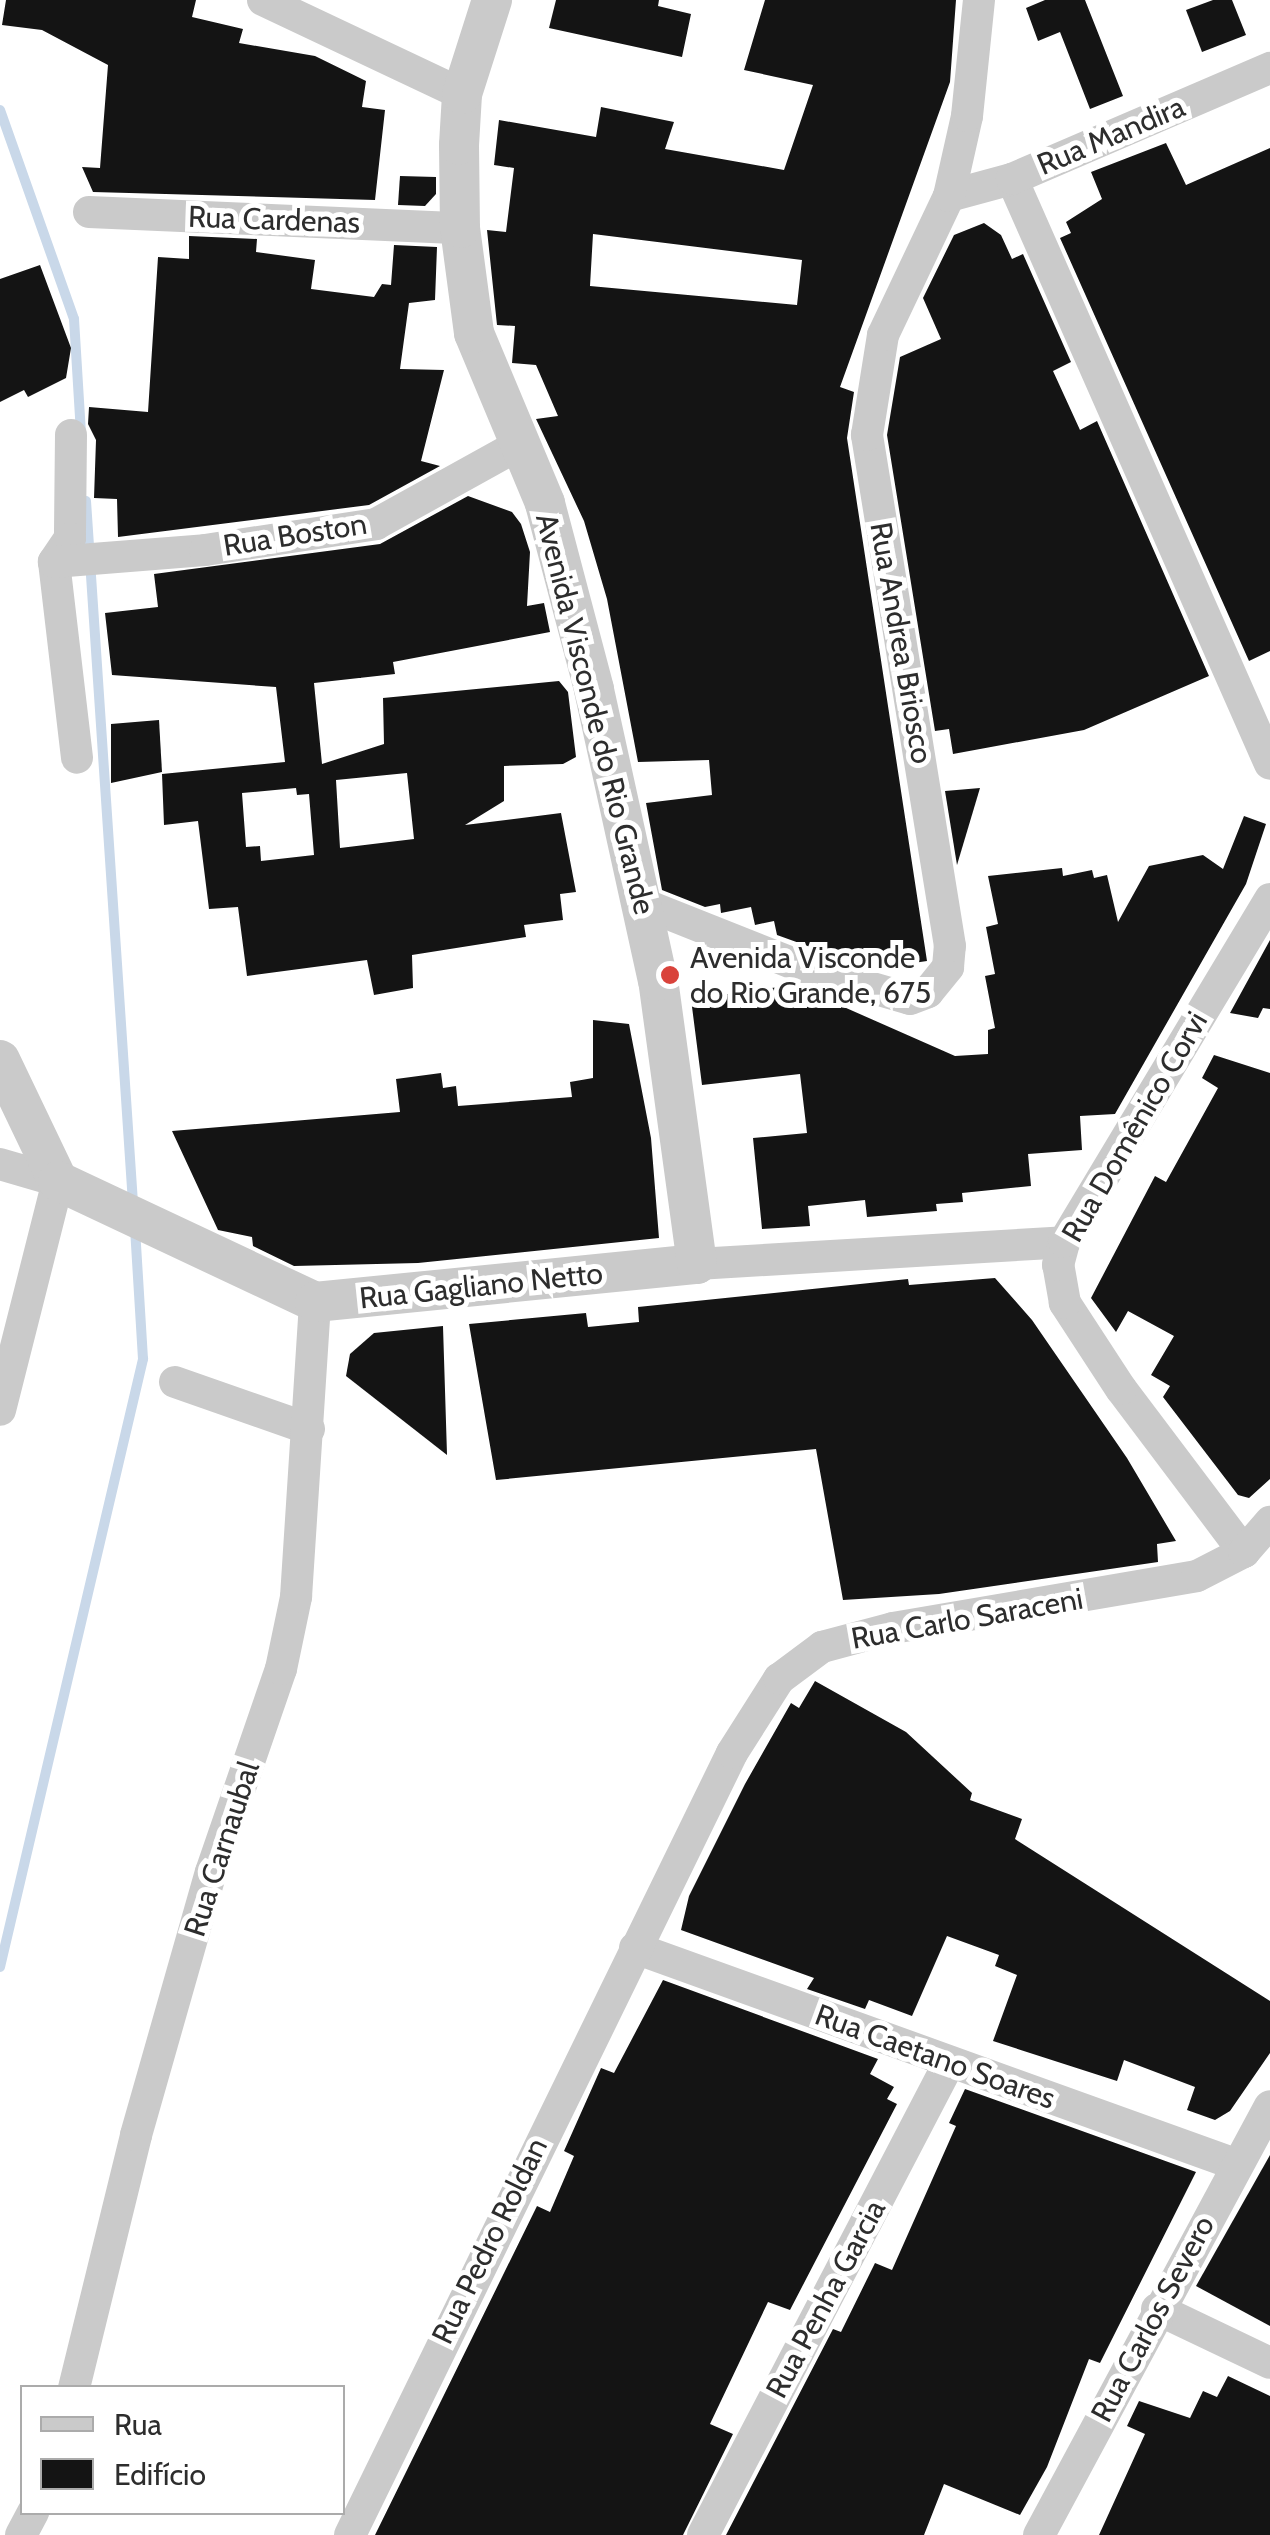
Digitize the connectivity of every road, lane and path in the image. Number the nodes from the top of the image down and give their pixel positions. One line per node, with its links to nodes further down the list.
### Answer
1 (264, 0): 5 (street)
2 (492, 0): 5 (street, Avenida Visconde do Rio Grande)
3 (979, 0): 7 (street, Rua Andrea Briosco)
4 (1270, 68): 6 (street, Rua Mandira)
5 (462, 94): 9 (street, Avenida Visconde do Rio Grande)
6 (1012, 179): 7 (street, Rua Mandira); 14 (street)
7 (948, 196): 16 (street, Rua Andrea Briosco)
8 (89, 212): 9 (street, Rua Cardenas)
9 (460, 228): 11 (street, Avenida Visconde do Rio Grande)
10 (71, 435): 12 (street)
11 (517, 446): 12 (street, Rua Boston); 16 (street, Avenida Visconde do Rio Grande)
12 (54, 562): 13 (street)
13 (77, 758)
14 (1270, 764)
15 (1270, 900): 20 (street, Rua Domênico Corvi)
16 (642, 903): 21 (street, Avenida Visconde do Rio Grande)
17 (0, 1060): 19 (street)
18 (0, 1164): 19 (street)
19 (58, 1181): 22 (street, Rua Gagliano Netto); 24 (street)
20 (1064, 1242): 21 (street, Rua Gagliano Netto); 27 (street, Rua Domênico Corvi)
21 (697, 1264): 22 (street, Rua Gagliano Netto)
22 (316, 1302): 25 (street, Rua Carnaubal)
23 (175, 1382): 25 (street)
24 (0, 1410)
25 (309, 1429): 34 (street, Rua Carnaubal)
26 (1270, 1522): 27 (street, Rua Carlo Saraceni)
27 (1244, 1552): 28 (street, Rua Carlo Saraceni)
28 (635, 1948): 29 (street, Rua Caetano Soares); 35 (street, Rua Pedro Roldan)
29 (950, 2063): 31 (street, Rua Caetano Soares); 36 (street, Rua Penha Garcia)
30 (1270, 2106): 31 (street, Rua Carlos Severo)
31 (1235, 2164): 32 (street, Rua Carlos Severo)
32 (1157, 2309): 33 (street); 37 (street, Rua Carlos Severo)
33 (1270, 2363)
34 (75, 2385)
35 (350, 2535)
36 (703, 2535)
37 (1039, 2535)

